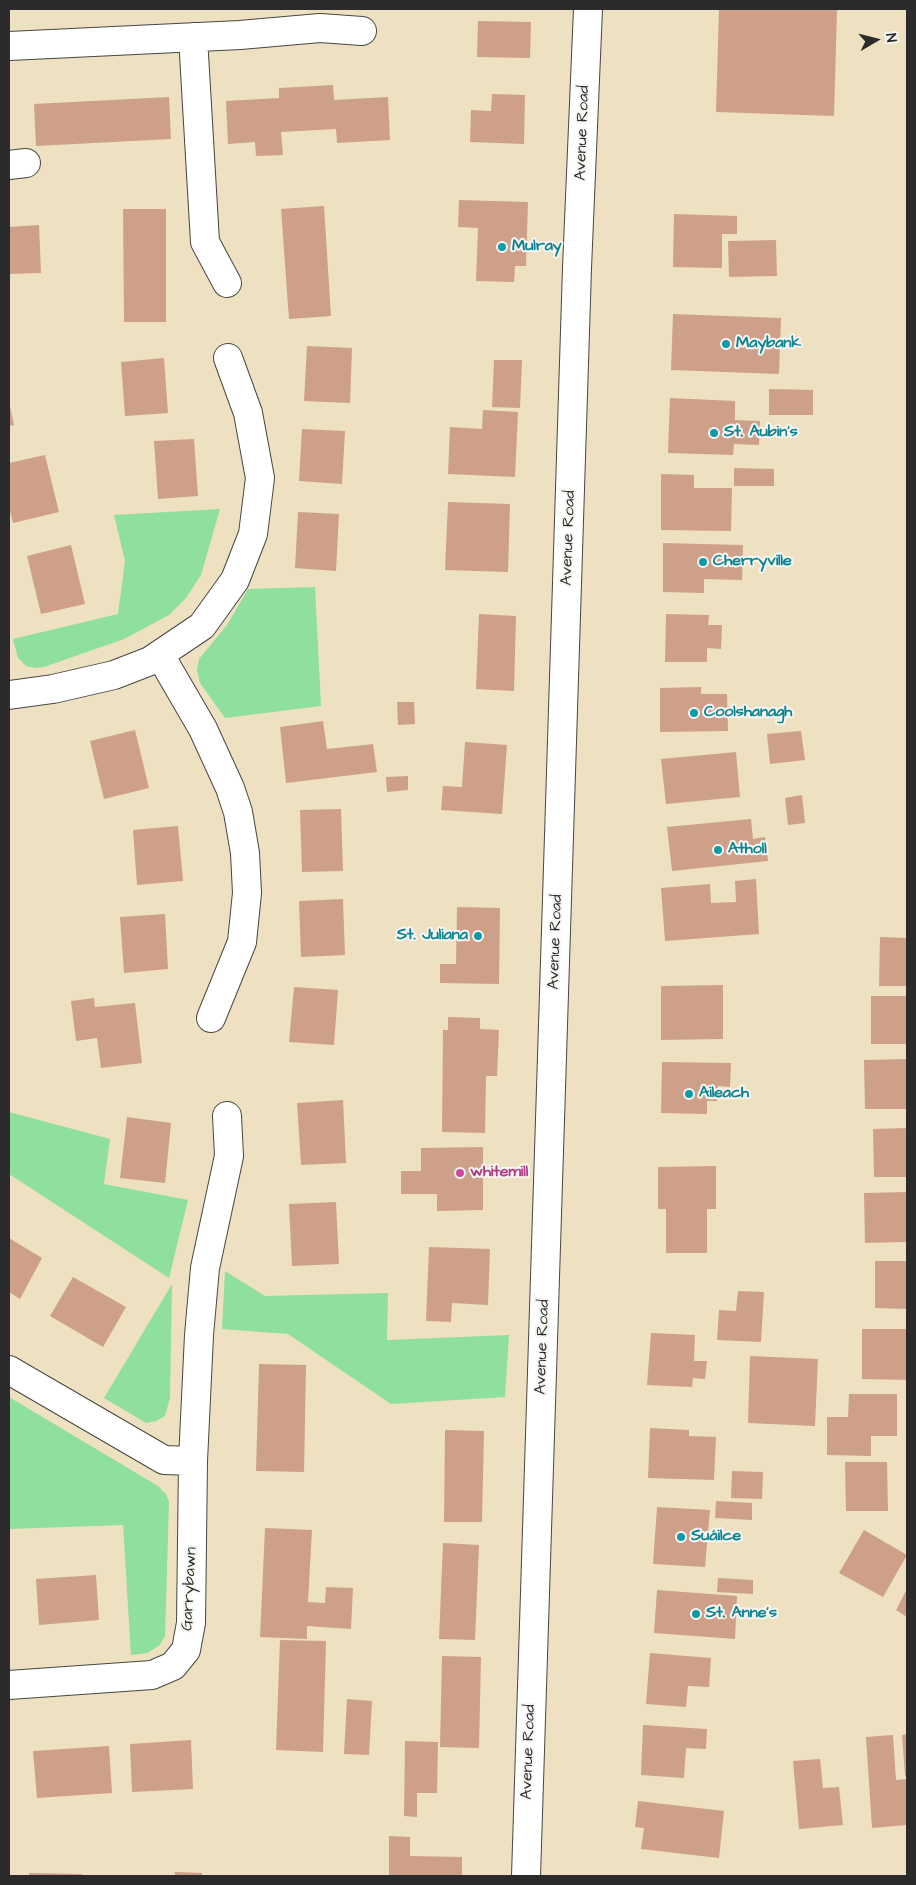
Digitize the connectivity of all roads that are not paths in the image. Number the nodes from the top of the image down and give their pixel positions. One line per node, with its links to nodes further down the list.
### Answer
1 (588, 9): 14 (street, Avenue Road)
2 (362, 31): 3 (street)
3 (192, 38): 4 (street); 5 (street)
4 (9, 46)
5 (227, 283)
6 (228, 358): 7 (street)
7 (160, 655): 8 (street); 9 (street)
8 (9, 695)
9 (211, 1018)
10 (228, 1116): 12 (street, Garrybawn)
11 (9, 1370): 12 (street)
12 (193, 1461): 13 (street, Garrybawn)
13 (9, 1685)
14 (526, 1876)

